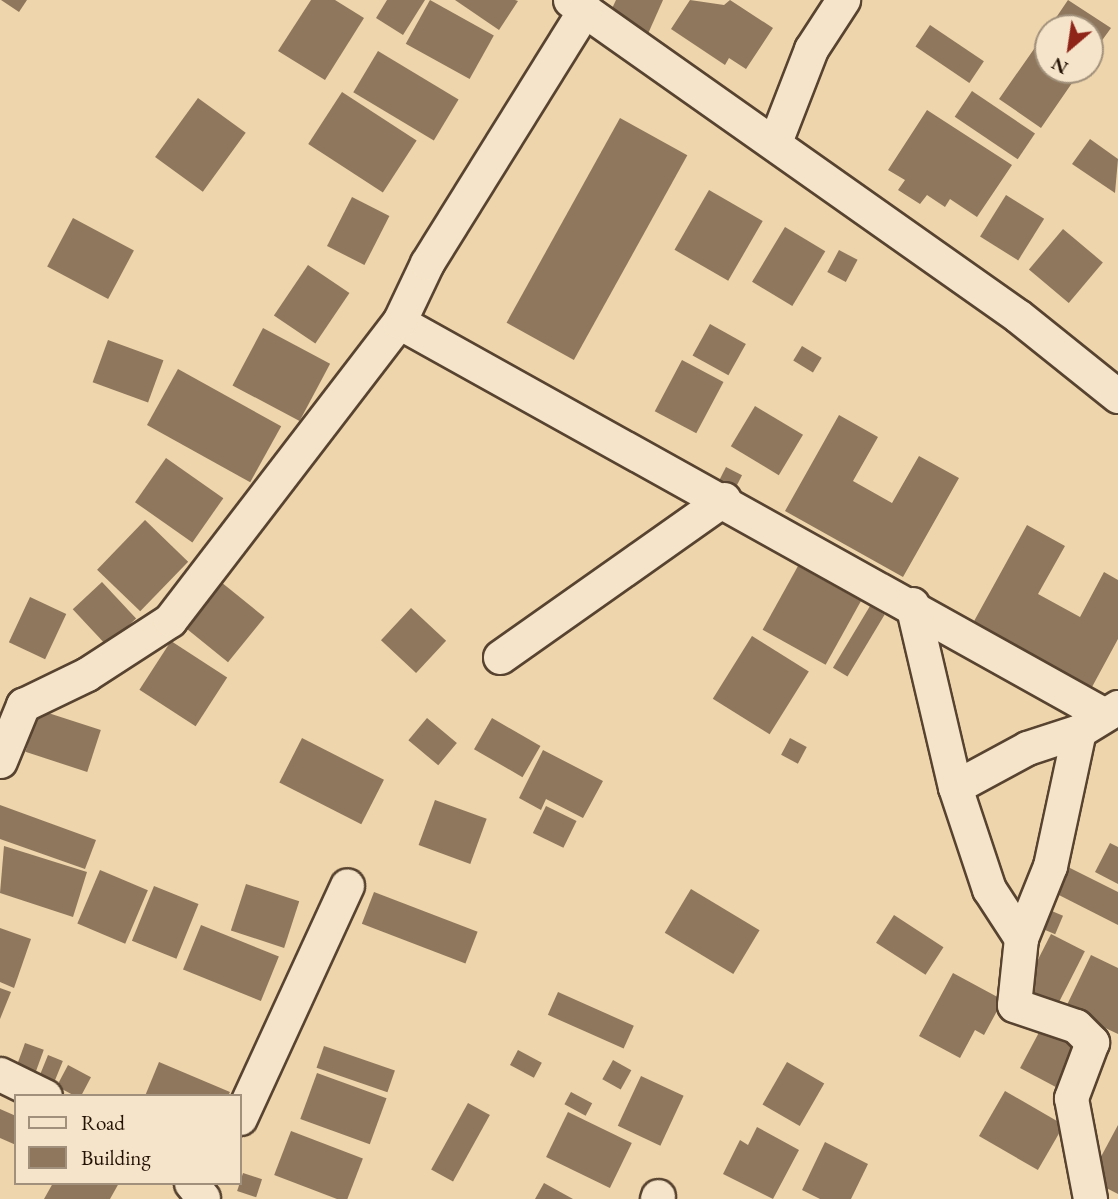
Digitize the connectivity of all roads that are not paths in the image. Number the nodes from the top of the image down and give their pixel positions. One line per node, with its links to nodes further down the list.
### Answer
1 (843, 0): 3 (street)
2 (577, 5): 3 (street); 4 (street)
3 (775, 142): 5 (street)
4 (398, 322): 6 (street); 10 (street)
5 (1118, 396)
6 (724, 499): 7 (street); 8 (street)
7 (912, 604): 9 (street); 11 (street)
8 (500, 657)
9 (1099, 717): 11 (street); 13 (street)
10 (0, 761)
11 (955, 787): 13 (street)
12 (348, 885): 16 (street)
13 (1021, 938): 17 (street)
14 (0, 1074): 15 (street)
15 (41, 1094)
16 (242, 1114)
17 (1090, 1199)

